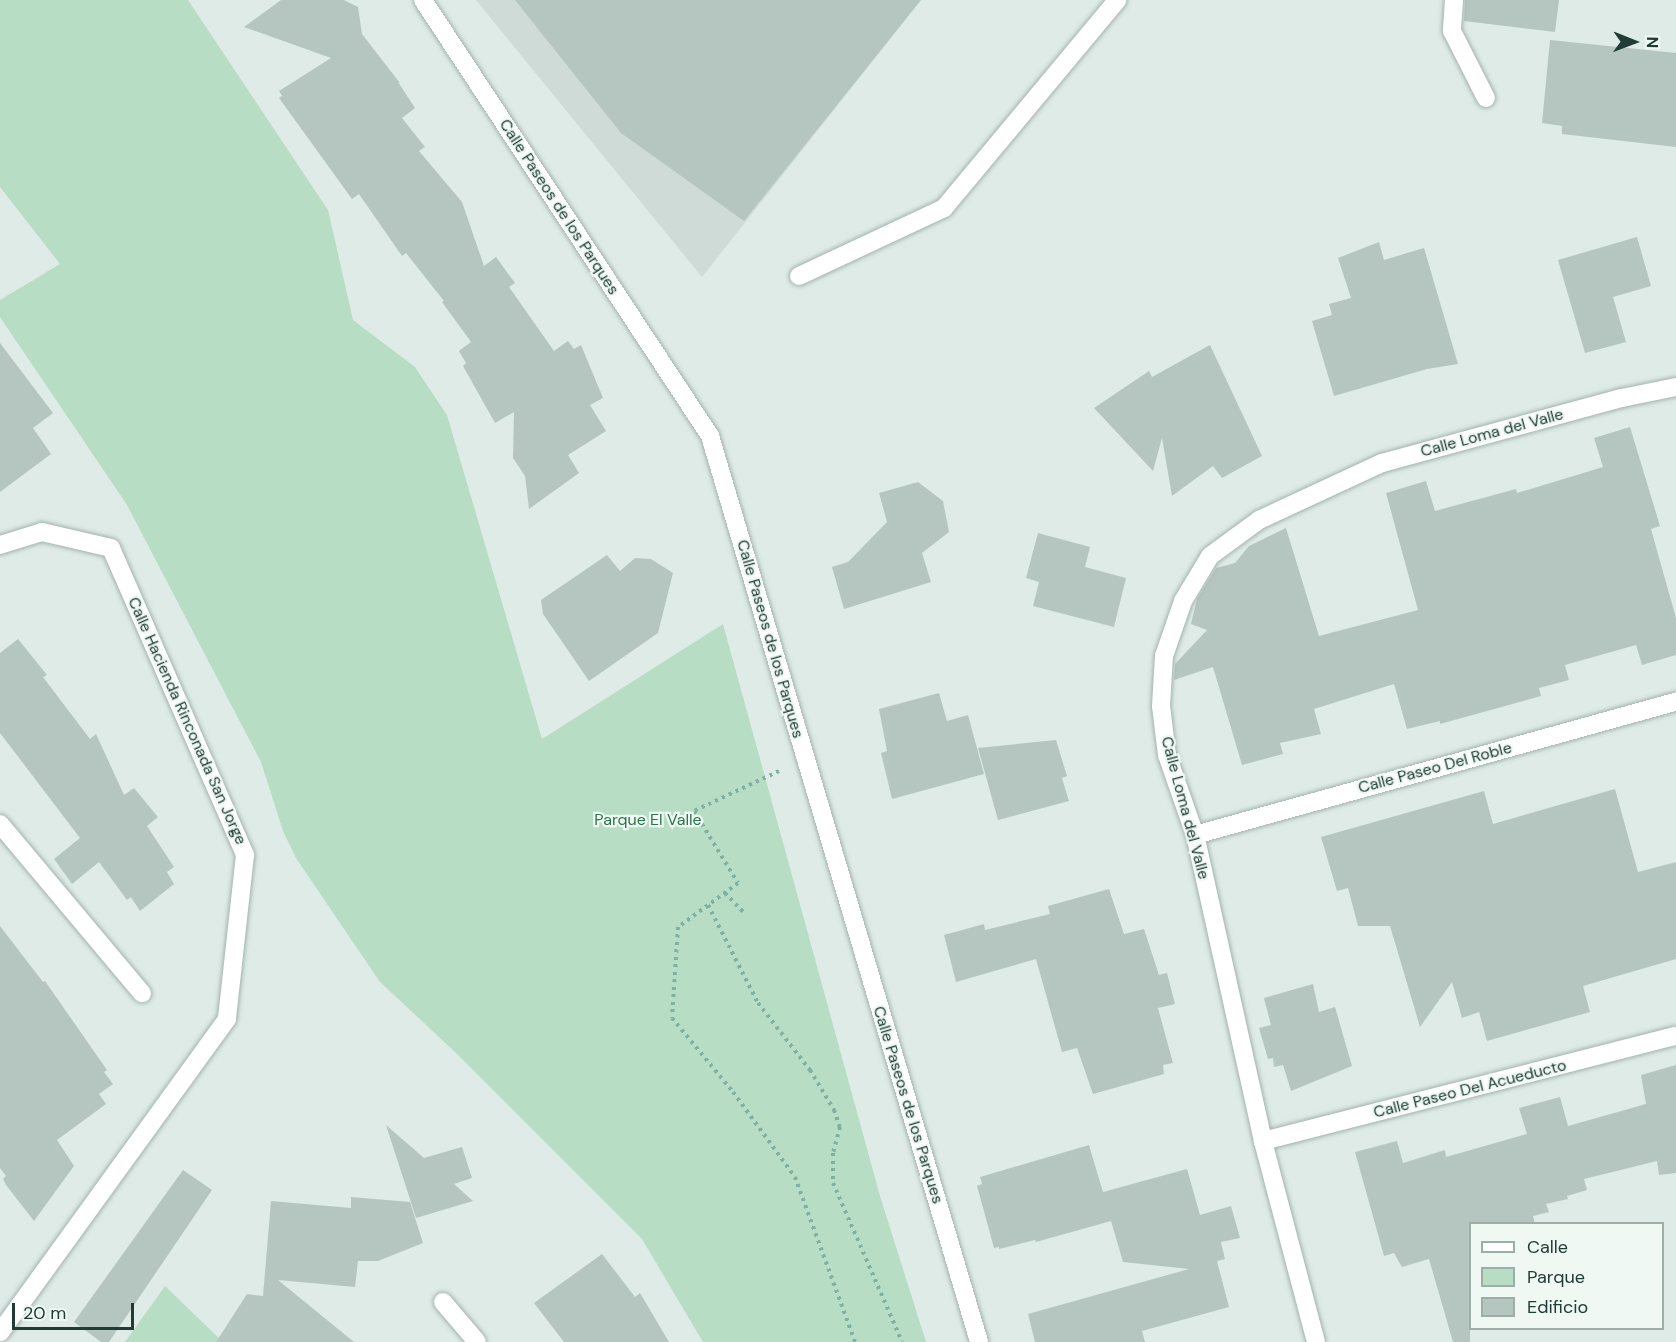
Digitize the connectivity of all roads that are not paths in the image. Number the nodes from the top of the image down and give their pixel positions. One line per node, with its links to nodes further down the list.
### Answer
1 (423, 0): 17 (street, Calle Paseos de los Parques)
2 (1117, 0): 5 (street)
3 (1454, 0): 4 (street)
4 (1486, 98)
5 (799, 276)
6 (1676, 387): 10 (street, Calle Loma del Valle)
7 (0, 546): 15 (street, Calle Hacienda Rinconada San Jorge)
8 (1676, 702): 10 (street, Calle Paseo Del Roble)
9 (0, 824): 11 (street)
10 (1195, 835): 13 (street, Calle Loma del Valle)
11 (142, 993)
12 (1676, 1036): 13 (street, Calle Paseo Del Acueducto)
13 (1263, 1142): 18 (street, Calle Loma del Valle)
14 (443, 1302): 16 (street)
15 (0, 1333)
16 (477, 1342)
17 (979, 1342)
18 (1316, 1342)

